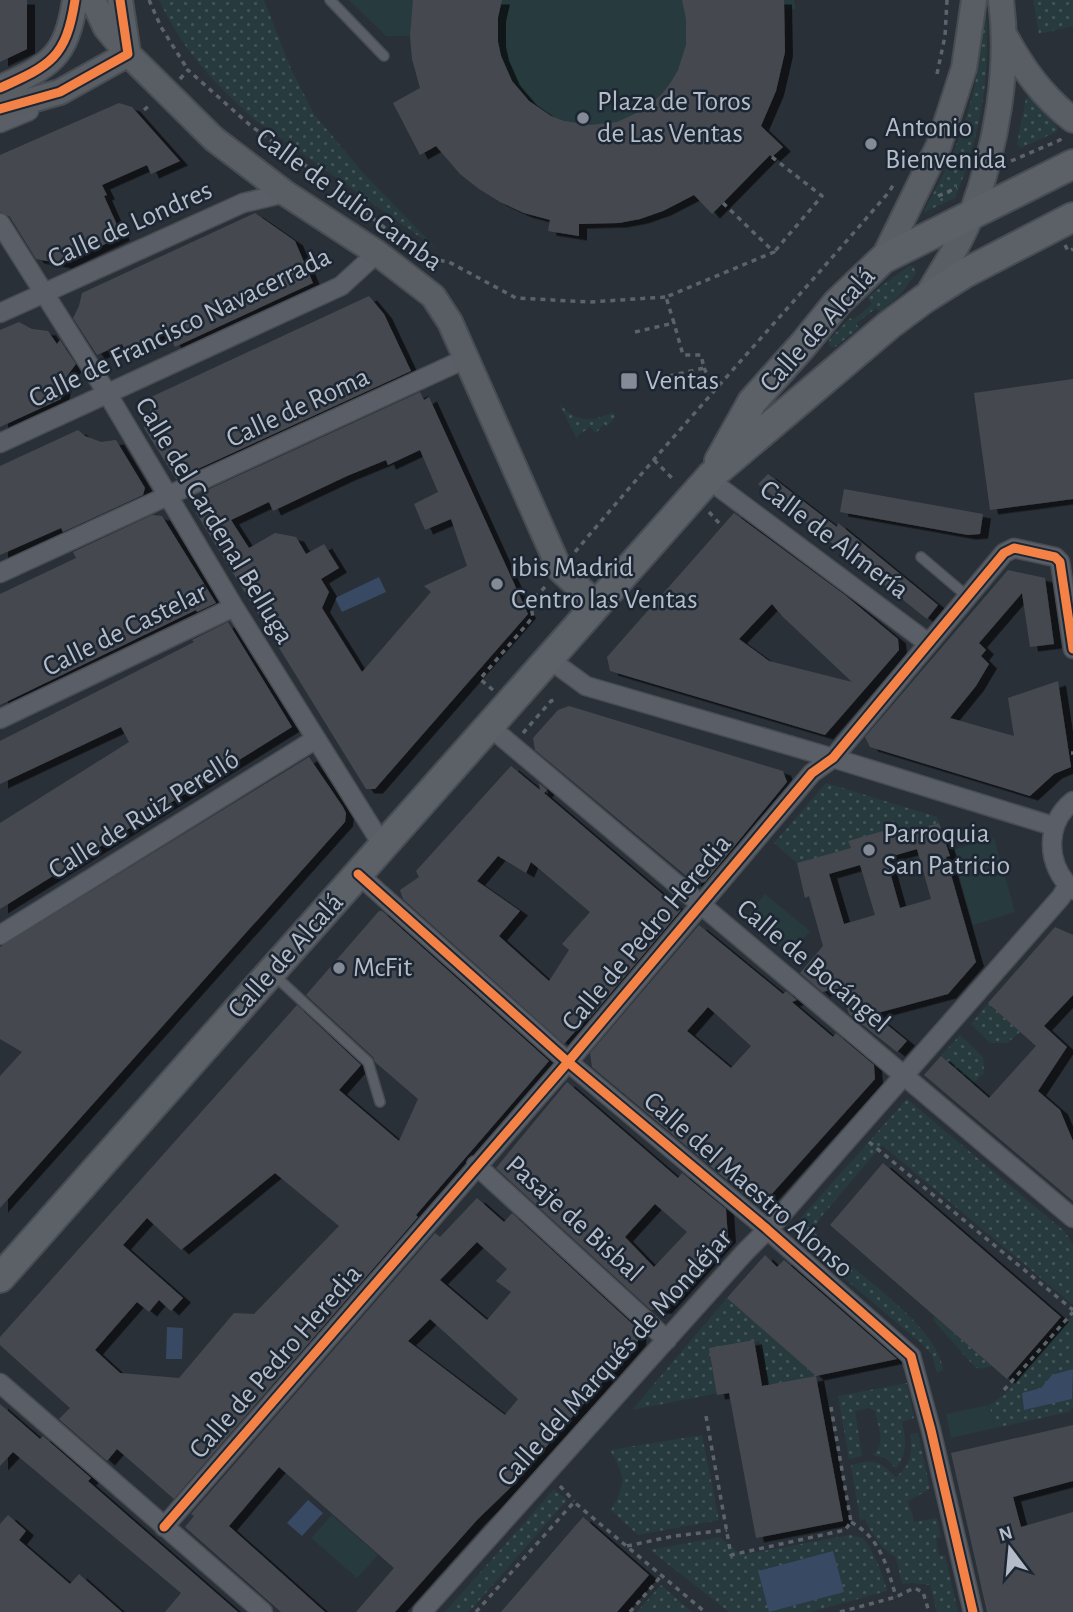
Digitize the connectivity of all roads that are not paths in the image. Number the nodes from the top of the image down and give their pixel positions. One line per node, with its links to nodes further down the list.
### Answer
1 (75, 0): 10 (street)
2 (93, 0): 8 (street, Calle de Julio Camba)
3 (120, 0): 8 (street)
4 (330, 0): 9 (lane)
5 (975, 0): 21 (street)
6 (1001, 0): 7 (street)
7 (1005, 36): 13 (street); 17 (street)
8 (128, 54): 11 (street); 16 (street, Calle de Julio Camba)
9 (384, 56)
10 (0, 88)
11 (60, 92): 12 (street); 14 (street)
12 (0, 109)
13 (1073, 120)
14 (0, 123)
15 (1073, 164): 17 (main road, Calle de Alcalá)
16 (285, 193): 20 (street, Calle de Julio Camba); 22 (street, Calle de Londres)
17 (971, 215): 21 (main road, Calle de Alcalá); 23 (street)
18 (1073, 217): 23 (main road, Calle de Alcalá)
19 (0, 223): 22 (street, Calle del Cardenal Belluga)
20 (377, 253): 25 (street, Calle de Julio Camba); 26 (street, Calle de Francisco Navacerrada)
21 (883, 259): 28 (main road, Calle de Alcalá)
22 (44, 292): 24 (street, Calle de Londres); 26 (street, Calle del Cardenal Belluga)
23 (924, 299): 28 (main road, Calle de Alcalá)
24 (0, 313)
25 (465, 359): 29 (street, Calle de Roma); 33 (street, Calle de Julio Camba)
26 (107, 393): 27 (street, Calle de Francisco Navacerrada); 29 (street, Calle del Cardenal Belluga)
27 (0, 443)
28 (709, 478): 33 (main road, Calle de Alcalá); 35 (street, Calle de Almería)
29 (169, 497): 31 (street, Calle de Roma); 34 (street, Calle del Cardenal Belluga)
30 (921, 557): 32 (lane)
31 (0, 573)
32 (968, 597): 35 (street, Calle de Pedro Heredia); 36 (street, Calle de Pedro Heredia)
33 (597, 604): 37 (main road, Calle de Alcalá)
34 (234, 607): 38 (street, Calle de Castelar); 40 (street, Calle del Cardenal Belluga)
35 (928, 643): 41 (street, Calle de Pedro Heredia)
36 (1073, 649)
37 (548, 659): 39 (main road, Calle de Alcalá); 41 (street)
38 (0, 719)
39 (489, 726): 44 (main road, Calle de Alcalá); 47 (street, Calle de Bocángel)
40 (316, 739): 44 (street, Calle del Cardenal Belluga); 48 (street, Calle de Ruiz Perelló)
41 (833, 758): 43 (street); 47 (street, Calle de Pedro Heredia)
42 (1073, 802): 43 (street)
43 (1053, 826): 46 (street)
44 (383, 846): 45 (main road, Calle de Alcalá)
45 (358, 874): 49 (main road, Calle de Alcalá); 50 (street, Calle del Maestro Alonso)
46 (1070, 887): 51 (street, Calle del Marqués de Mondéjar)
47 (700, 905): 50 (street, Calle de Pedro Heredia); 51 (street, Calle de Bocángel)
48 (0, 935)
49 (271, 972): 52 (lane); 56 (main road, Calle de Alcalá)
50 (568, 1062): 53 (street, Calle de Pedro Heredia); 55 (street, Calle del Maestro Alonso)
51 (902, 1076): 54 (street, Calle de Bocángel); 55 (street, Calle del Marqués de Mondéjar)
52 (380, 1102)
53 (476, 1165): 57 (street, Pasaje de Bisbal); 59 (street, Calle de Pedro Heredia)
54 (1073, 1218)
55 (767, 1228): 57 (street, Calle del Marqués de Mondéjar); 62 (street, Calle del Maestro Alonso)
56 (0, 1278)
57 (667, 1339): 61 (street, Calle del Marqués de Mondéjar)
58 (0, 1383): 59 (street)
59 (164, 1527): 60 (street)
60 (263, 1612)
61 (422, 1612)
62 (973, 1612)

